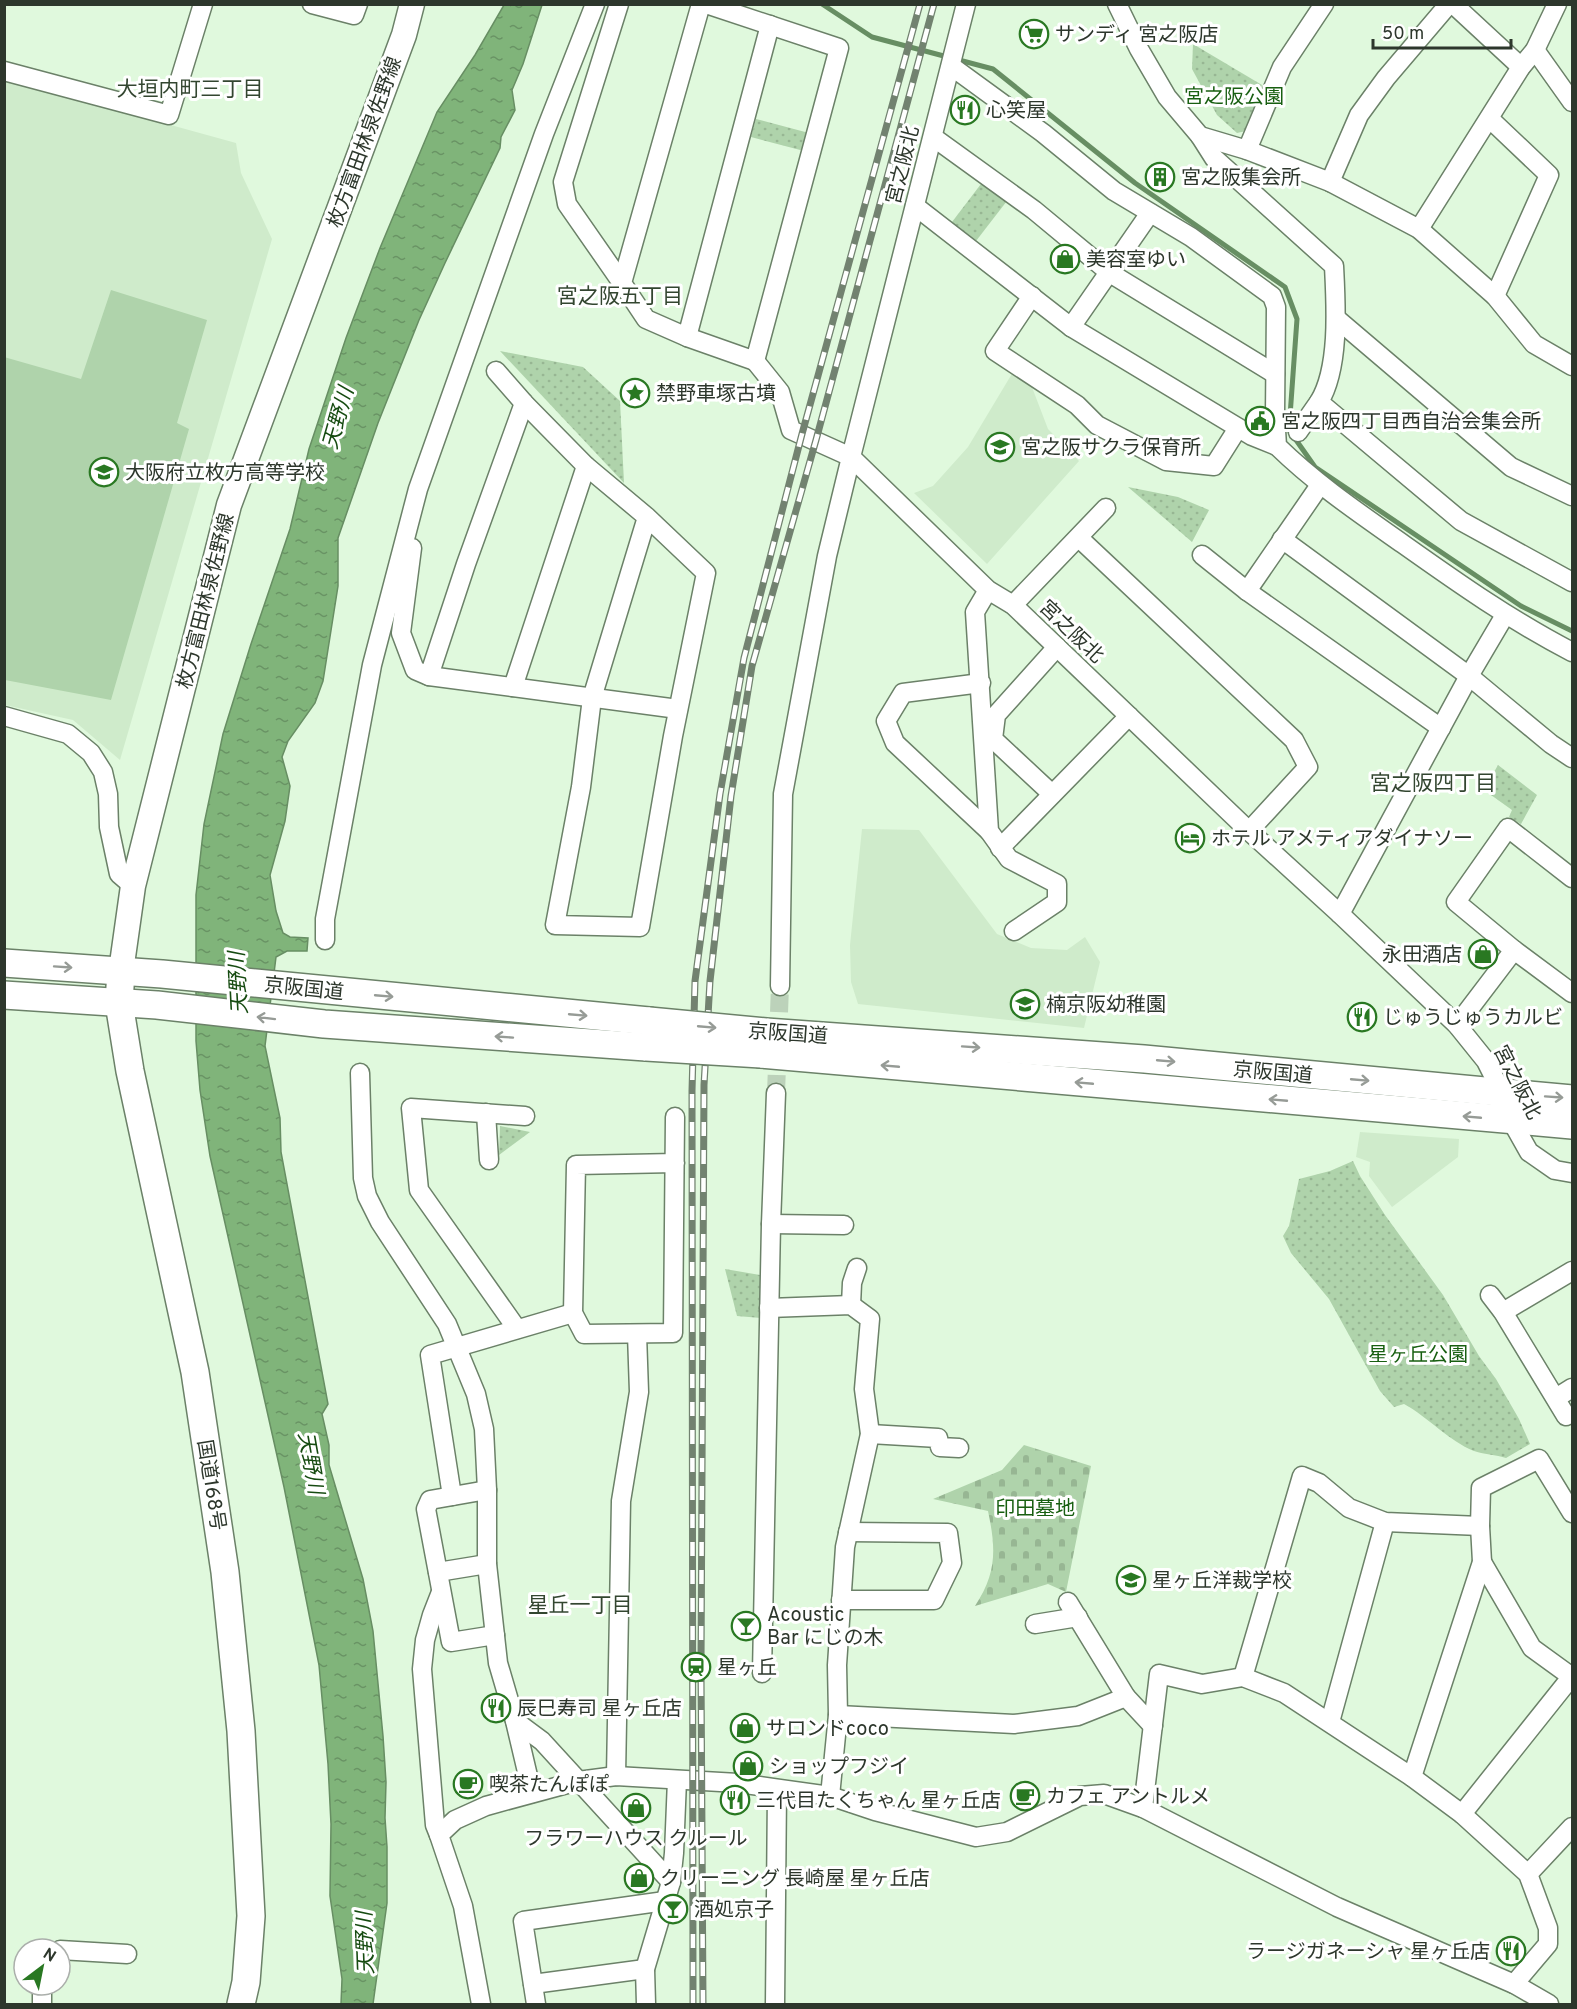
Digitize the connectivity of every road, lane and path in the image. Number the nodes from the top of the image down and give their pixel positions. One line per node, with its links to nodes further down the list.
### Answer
1 (203, 4): 18 (street)
2 (312, 4): 3 (street)
3 (358, 4)
4 (412, 4): 76 (main road, 枚方富田林泉佐野線)
5 (595, 4): 49 (street)
6 (619, 4): 29 (street)
7 (701, 4): 29 (street)
8 (706, 4): 14 (street)
9 (966, 4): 16 (street, 宮之阪北)
10 (1117, 4): 21 (street)
11 (1324, 4): 23 (street)
12 (1451, 4): 17 (street); 24 (street)
13 (1557, 4): 15 (street)
14 (770, 25): 34 (street); 35 (street)
15 (1535, 50): 17 (street); 19 (street)
16 (951, 66): 22 (street, 宮之阪北); 26 (street)
17 (1521, 67): 20 (street)
18 (4, 71)
19 (1572, 102)
20 (1490, 119): 27 (street); 31 (street)
21 (1200, 136): 23 (street); 32 (street)
22 (933, 137): 25 (street, 宮之阪北); 28 (street)
23 (1247, 150): 24 (street)
24 (1330, 182): 27 (street)
25 (915, 206): 30 (street); 44 (street, 宮之阪北)
26 (1150, 213): 28 (street); 38 (street)
27 (1419, 229): 31 (street)
28 (1110, 273): 33 (street); 38 (street)
29 (622, 283): 34 (street)
30 (1032, 296): 33 (street); 41 (street)
31 (1495, 296): 36 (street)
32 (1337, 319): 39 (street); 47 (street)
33 (1071, 327): 41 (street)
34 (687, 337): 35 (street)
35 (755, 361): 44 (street)
36 (1572, 366)
37 (496, 371): 40 (street)
38 (1275, 374): 43 (street)
39 (1319, 402): 42 (street); 54 (street)
40 (524, 403): 45 (street); 61 (street)
41 (1239, 428): 43 (street)
42 (1298, 432)
43 (1277, 446): 46 (street)
44 (851, 457): 55 (street, 宮之阪北); 83 (street)
45 (586, 466): 50 (street); 64 (street)
46 (1320, 485): 52 (street); 58 (street)
47 (1572, 496)
48 (1106, 508): 51 (street)
49 (411, 513): 61 (street); 79 (street)
50 (647, 517): 65 (street); 66 (street)
51 (1079, 538): 57 (street); 73 (street)
52 (1282, 539): 56 (street); 62 (street)
53 (1202, 555): 56 (street)
54 (1572, 582)
55 (988, 590): 57 (street, 宮之阪北); 63 (street)
56 (1246, 591): 69 (street)
57 (1013, 605): 59 (street, 宮之阪北)
58 (1505, 615): 60 (street); 62 (street)
59 (1057, 648): 68 (street, 宮之阪北); 71 (street)
60 (1572, 652)
61 (429, 676): 64 (street)
62 (1469, 676): 69 (street); 70 (street)
63 (981, 683): 72 (street); 72 (street)
64 (513, 687): 65 (street)
65 (592, 698): 66 (street); 66 (street)
66 (678, 709)
67 (4, 716): 76 (street)
68 (1129, 716): 71 (street); 73 (street, 宮之阪北)
69 (1441, 728): 77 (street)
70 (1572, 758)
71 (1052, 794): 74 (street)
72 (990, 831): 74 (street)
73 (1249, 831): 77 (street, 宮之阪北)
74 (1000, 848): 78 (street)
75 (1572, 878): 80 (street)
76 (133, 886): 82 (main road, 枚方富田林泉佐野線)
77 (1340, 914): 87 (street, 宮之阪北)
78 (1014, 931)
79 (325, 940)
80 (1514, 950): 84 (street); 87 (street)
81 (4, 963): 82 (highway, 京阪国道, one-way to 82)
82 (121, 971): 86 (highway, 国道168号); 88 (highway, 京阪国道, one-way to 88)
83 (780, 986)
84 (1572, 993)
85 (4, 994): 86 (highway, 京阪国道)
86 (119, 1003): 88 (highway, 京阪国道, one-way to 86); 159 (highway, 国道168号)
87 (1458, 1025): 92 (street, 宮之阪北)
88 (647, 1034): 89 (highway, 京阪国道, bridge)
89 (764, 1043): 92 (highway, 京阪国道, one-way to 92); 97 (highway, 京阪国道, one-way to 89)
90 (360, 1073): 113 (street)
91 (776, 1093): 102 (street)
92 (1502, 1093): 93 (highway, 京阪国道, one-way to 93); 97 (street, 宮之阪北)
93 (1572, 1099)
94 (486, 1113): 95 (street); 99 (street); 111 (street)
95 (525, 1116)
96 (675, 1118): 100 (street)
97 (1511, 1120): 98 (highway, 京阪国道); 101 (street, 宮之阪北)
98 (1572, 1125)
99 (489, 1160)
100 (675, 1163): 110 (street); 112 (street)
101 (1572, 1173)
102 (771, 1224): 103 (street); 108 (street)
103 (844, 1225)
104 (857, 1268): 107 (street)
105 (1572, 1271): 109 (street)
106 (1490, 1295): 109 (street)
107 (851, 1305): 108 (street); 117 (street)
108 (769, 1308): 132 (street)
109 (1503, 1312): 115 (street)
110 (573, 1313): 111 (street); 112 (street)
111 (518, 1329): 113 (street)
112 (637, 1334): 140 (street)
113 (458, 1347): 119 (street); 120 (street)
114 (1572, 1388): 115 (street)
115 (1556, 1398): 116 (street)
116 (1566, 1416)
117 (870, 1434): 118 (street); 124 (street)
118 (959, 1448)
119 (487, 1490): 120 (street); 126 (street)
120 (452, 1496): 127 (street)
121 (1572, 1513): 123 (street)
122 (1385, 1522): 123 (street); 133 (street); 138 (street)
123 (1480, 1526): 125 (street)
124 (848, 1532): 129 (street); 129 (street)
125 (1482, 1562): 134 (street); 141 (street)
126 (487, 1564): 127 (street); 131 (street)
127 (438, 1572): 128 (street)
128 (441, 1591): 131 (street); 150 (street)
129 (841, 1599): 136 (street)
130 (1035, 1624): 135 (street)
131 (495, 1635): 137 (street)
132 (762, 1674)
133 (1243, 1677): 138 (street); 139 (street)
134 (1572, 1677): 148 (street)
135 (1126, 1697): 136 (street); 139 (street)
136 (838, 1715): 146 (street)
137 (515, 1721): 142 (street); 145 (street)
138 (1330, 1722): 141 (street)
139 (1153, 1726): 147 (street)
140 (616, 1776): 142 (street); 143 (street)
141 (1412, 1777): 148 (street)
142 (578, 1780): 145 (street); 152 (street)
143 (677, 1780): 144 (street); 152 (street)
144 (777, 1790): 146 (street); 163 (street)
145 (532, 1793): 150 (street)
146 (830, 1796): 147 (street)
147 (1143, 1808): 158 (street)
148 (1462, 1814): 151 (street)
149 (1572, 1827): 151 (street)
150 (440, 1835): 160 (street)
151 (1528, 1874): 158 (street)
152 (670, 1882): 153 (street)
153 (665, 1901): 156 (street); 157 (street)
154 (72, 1951): 155 (street)
155 (128, 1954)
156 (645, 1969): 157 (street); 162 (street)
157 (533, 1984): 161 (street)
158 (1514, 1984): 164 (street)
159 (241, 2004)
160 (481, 2004)
161 (536, 2004)
162 (646, 2004)
163 (775, 2004)
164 (1549, 2004)

